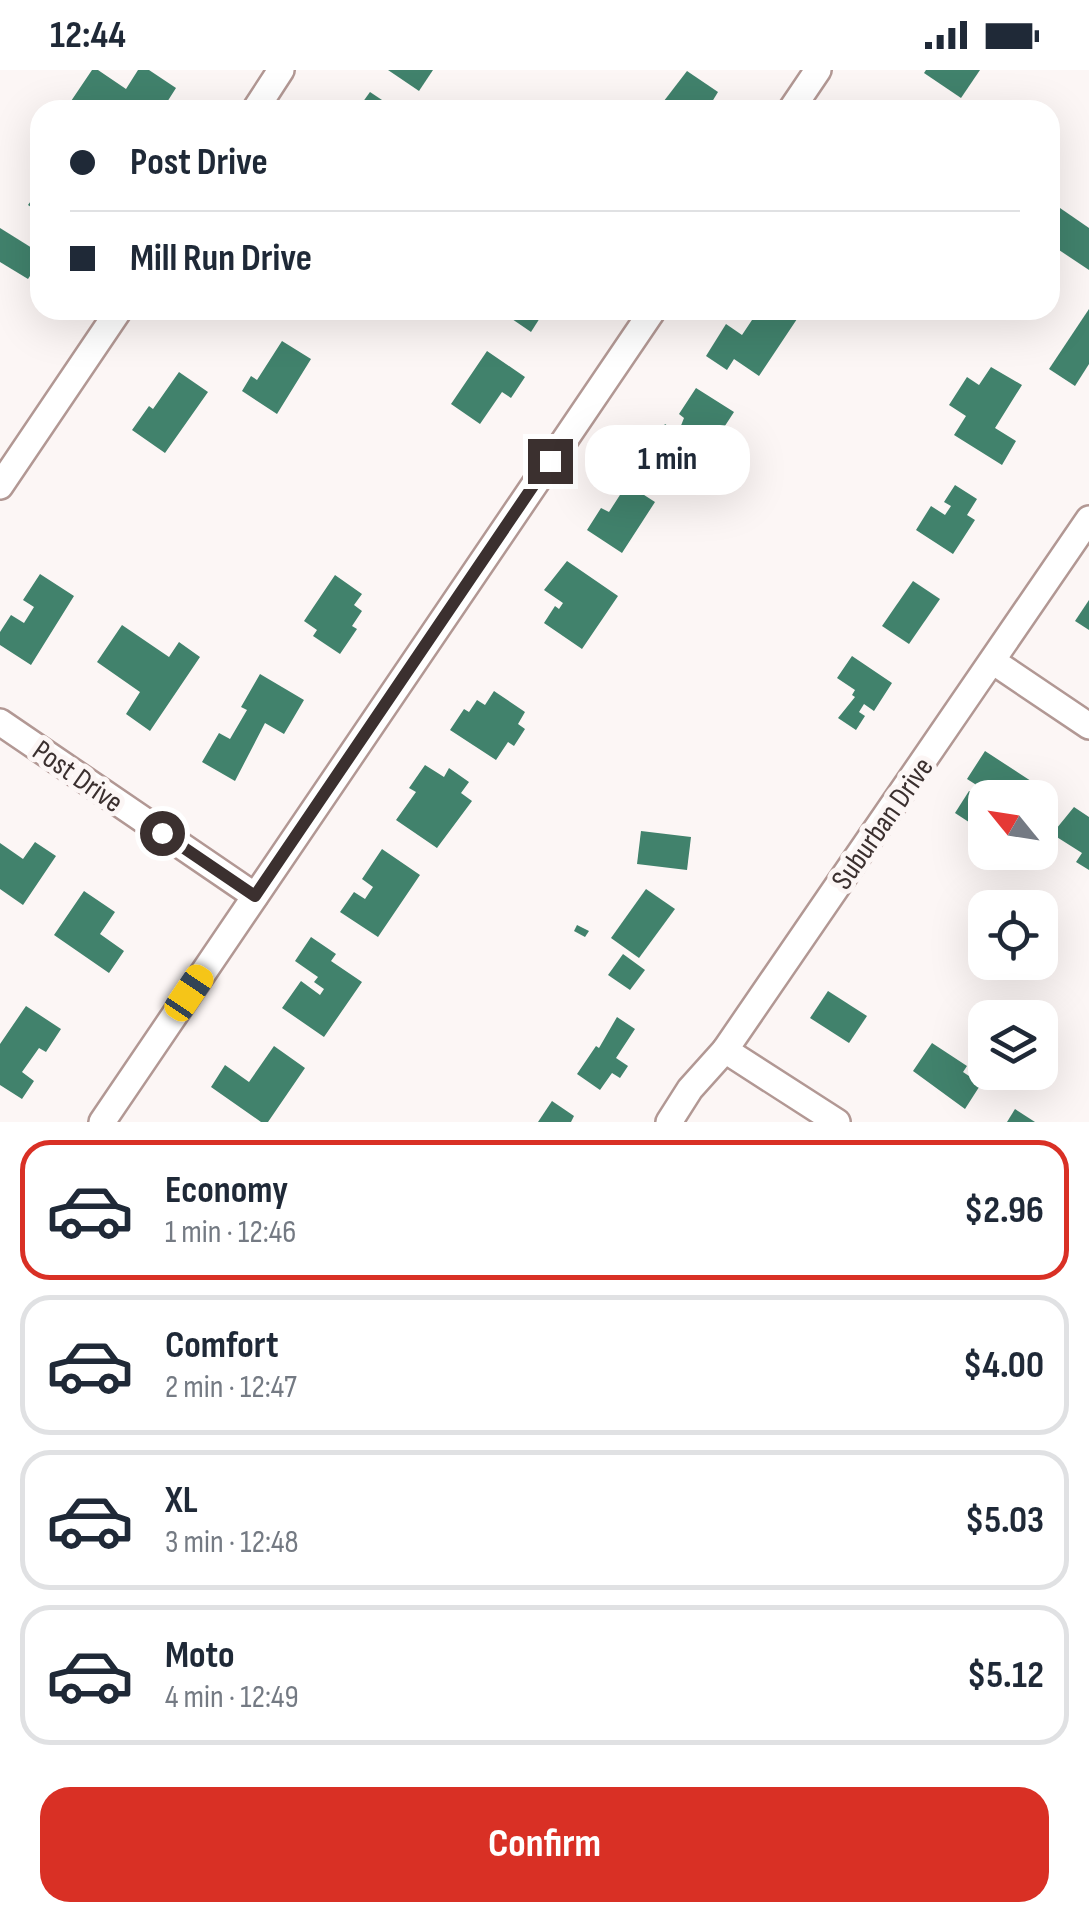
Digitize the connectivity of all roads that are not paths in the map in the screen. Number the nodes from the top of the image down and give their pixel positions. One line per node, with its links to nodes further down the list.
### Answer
1 (281, 70): 3 (street)
2 (818, 70): 4 (street)
3 (262, 100)
4 (797, 100)
5 (112, 320): 7 (street)
6 (646, 320): 12 (street)
7 (0, 486)
8 (1089, 518): 9 (street, Suburban Drive)
9 (994, 662): 11 (street); 13 (street, Suburban Drive)
10 (0, 722): 12 (street, Post Drive)
11 (1089, 726)
12 (255, 896): 14 (street)
13 (725, 1050): 15 (street, Suburban Drive); 16 (street)
14 (102, 1122)
15 (669, 1122)
16 (838, 1122)

